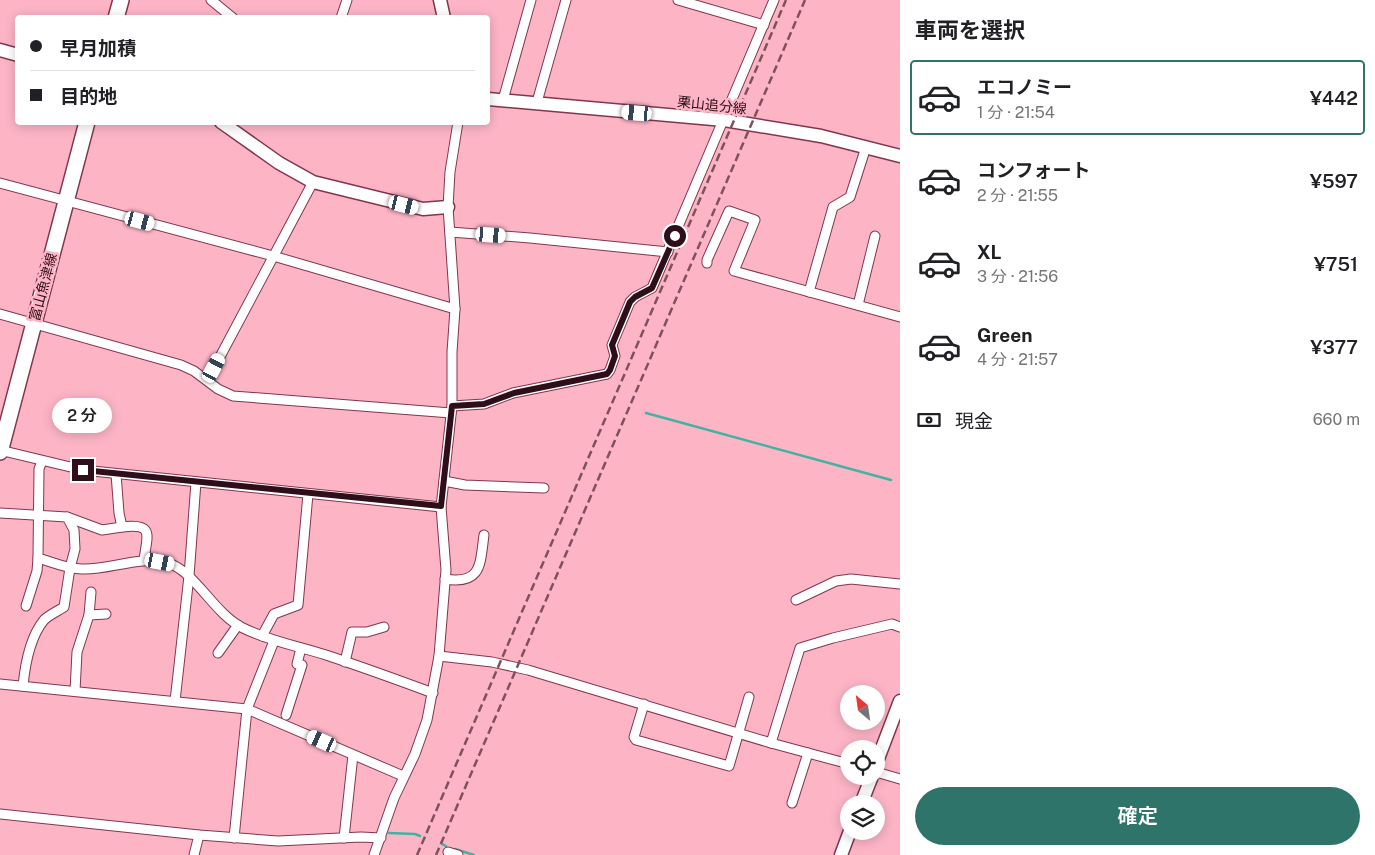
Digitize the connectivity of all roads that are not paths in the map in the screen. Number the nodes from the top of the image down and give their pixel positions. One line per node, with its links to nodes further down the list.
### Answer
1 (121, 0): 9 (main road)
2 (211, 0): 10 (street)
3 (347, 0): 11 (street)
4 (440, 0): 12 (main road)
5 (531, 0): 17 (street)
6 (566, 0): 18 (street)
7 (678, 0): 13 (street)
8 (774, 0): 13 (street)
9 (117, 15)
10 (229, 15)
11 (342, 15)
12 (443, 15)
13 (764, 25): 19 (street)
14 (0, 50): 15 (main road)
15 (15, 54)
16 (490, 99): 17 (main road, 栗山追分線)
17 (503, 100): 18 (main road, 栗山追分線)
18 (537, 102): 19 (main road, 栗山追分線)
19 (724, 120): 23 (main road, 栗山追分線); 31 (street)
20 (86, 125): 27 (main road, 富山魚津線)
21 (224, 125): 25 (main road)
22 (458, 125): 28 (street)
23 (866, 147): 24 (main road, 栗山追分線); 34 (street)
24 (900, 156)
25 (313, 182): 28 (main road); 32 (street)
26 (0, 183): 27 (street)
27 (66, 201): 32 (street); 39 (main road, 富山魚津線)
28 (448, 207): 29 (street)
29 (450, 232): 31 (street); 36 (street)
30 (876, 236): 35 (street)
31 (668, 252): 41 (street)
32 (273, 256): 36 (street); 40 (street)
33 (707, 263): 34 (street)
34 (809, 292): 35 (street)
35 (858, 306): 38 (street)
36 (455, 309): 41 (street)
37 (0, 314): 39 (street)
38 (900, 317)
39 (34, 324): 40 (street); 42 (main road, 富山魚津線)
40 (206, 379): 41 (street)
41 (452, 409): 45 (street)
42 (0, 451): 43 (street)
43 (42, 461): 44 (street); 51 (street)
44 (116, 474): 46 (street); 53 (street)
45 (444, 481): 47 (street); 49 (street)
46 (196, 482): 48 (street); 58 (street)
47 (544, 488)
48 (308, 494): 49 (street); 69 (street)
49 (441, 506): 59 (street)
50 (0, 514): 51 (street)
51 (38, 515): 52 (street); 55 (street)
52 (66, 517): 53 (street); 57 (street)
53 (122, 527): 56 (street)
54 (484, 535): 59 (street)
55 (38, 558): 57 (street); 63 (street)
56 (144, 560): 57 (street); 58 (street)
57 (70, 568): 76 (street)
58 (188, 576): 66 (street); 80 (street)
59 (445, 579): 73 (street)
60 (900, 584): 62 (street)
61 (91, 592): 65 (street)
62 (796, 600)
63 (26, 606)
64 (106, 614): 65 (street)
65 (89, 615): 77 (street)
66 (238, 625): 69 (street); 72 (street)
67 (900, 627): 87 (street)
68 (384, 628): 74 (street)
69 (262, 636): 70 (street)
70 (274, 641): 71 (street); 83 (street)
71 (301, 648): 74 (street); 84 (street)
72 (218, 653)
73 (440, 656): 78 (street); 82 (street)
74 (344, 662): 78 (street)
75 (0, 684): 76 (street)
76 (23, 686): 77 (street)
77 (75, 691): 80 (street)
78 (433, 693): 92 (street)
79 (749, 697): 85 (street)
80 (175, 701): 83 (street)
81 (900, 701): 86 (main road)
82 (644, 704): 85 (street); 85 (street)
83 (247, 709): 89 (street); 97 (street)
84 (286, 715)
85 (739, 733): 87 (street)
86 (885, 740)
87 (771, 743): 88 (street)
88 (808, 753): 90 (street); 94 (street)
89 (353, 754): 92 (street); 98 (street)
90 (840, 762)
91 (885, 775): 93 (street)
92 (403, 776): 99 (street)
93 (900, 779)
94 (792, 803)
95 (0, 814): 96 (street)
96 (199, 835): 97 (street); 102 (street)
97 (234, 838): 98 (street)
98 (344, 838): 99 (street)
99 (381, 838): 103 (street)
100 (847, 840): 105 (main road)
101 (448, 852): 104 (street)
102 (194, 855)
103 (374, 855)
104 (458, 855)
105 (841, 855)

